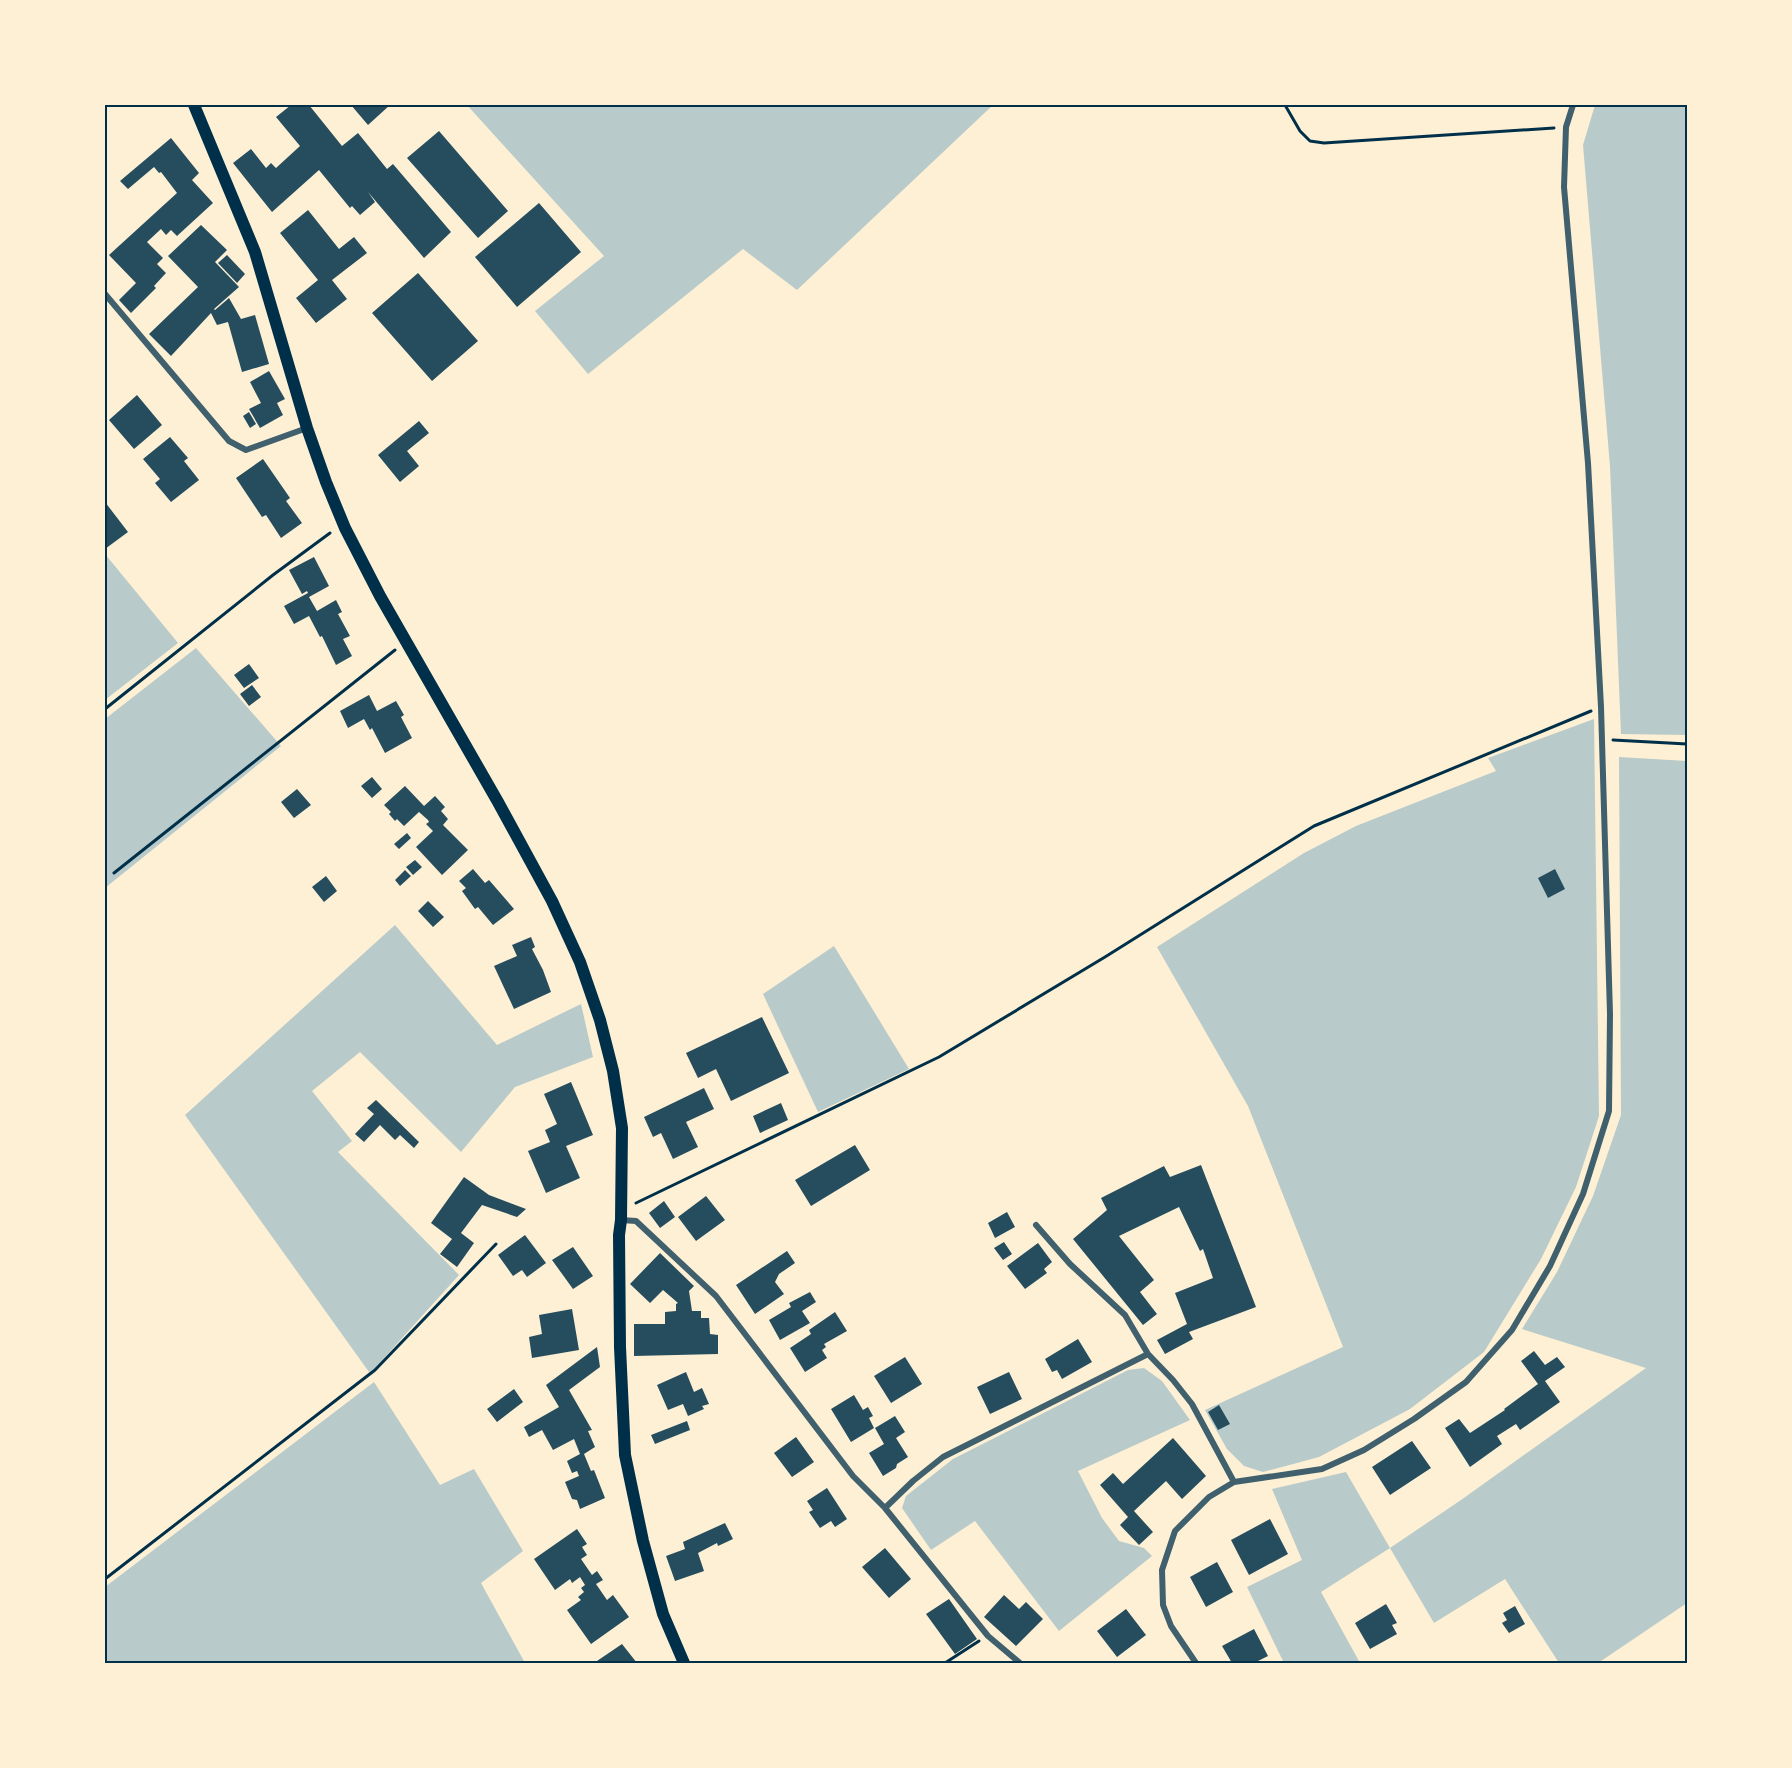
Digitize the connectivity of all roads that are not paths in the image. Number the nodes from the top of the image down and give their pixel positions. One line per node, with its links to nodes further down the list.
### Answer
1 (194, 105): 4 (main road)
2 (1574, 105): 8 (street)
3 (105, 294): 4 (street)
4 (307, 428): 5 (main road)
5 (621, 1220): 9 (street); 10 (main road)
6 (1036, 1225): 7 (street)
7 (1148, 1354): 8 (street); 9 (street)
8 (1234, 1482): 12 (street)
9 (885, 1508): 11 (street)
10 (684, 1663)
11 (1020, 1663)
12 (1196, 1663)

